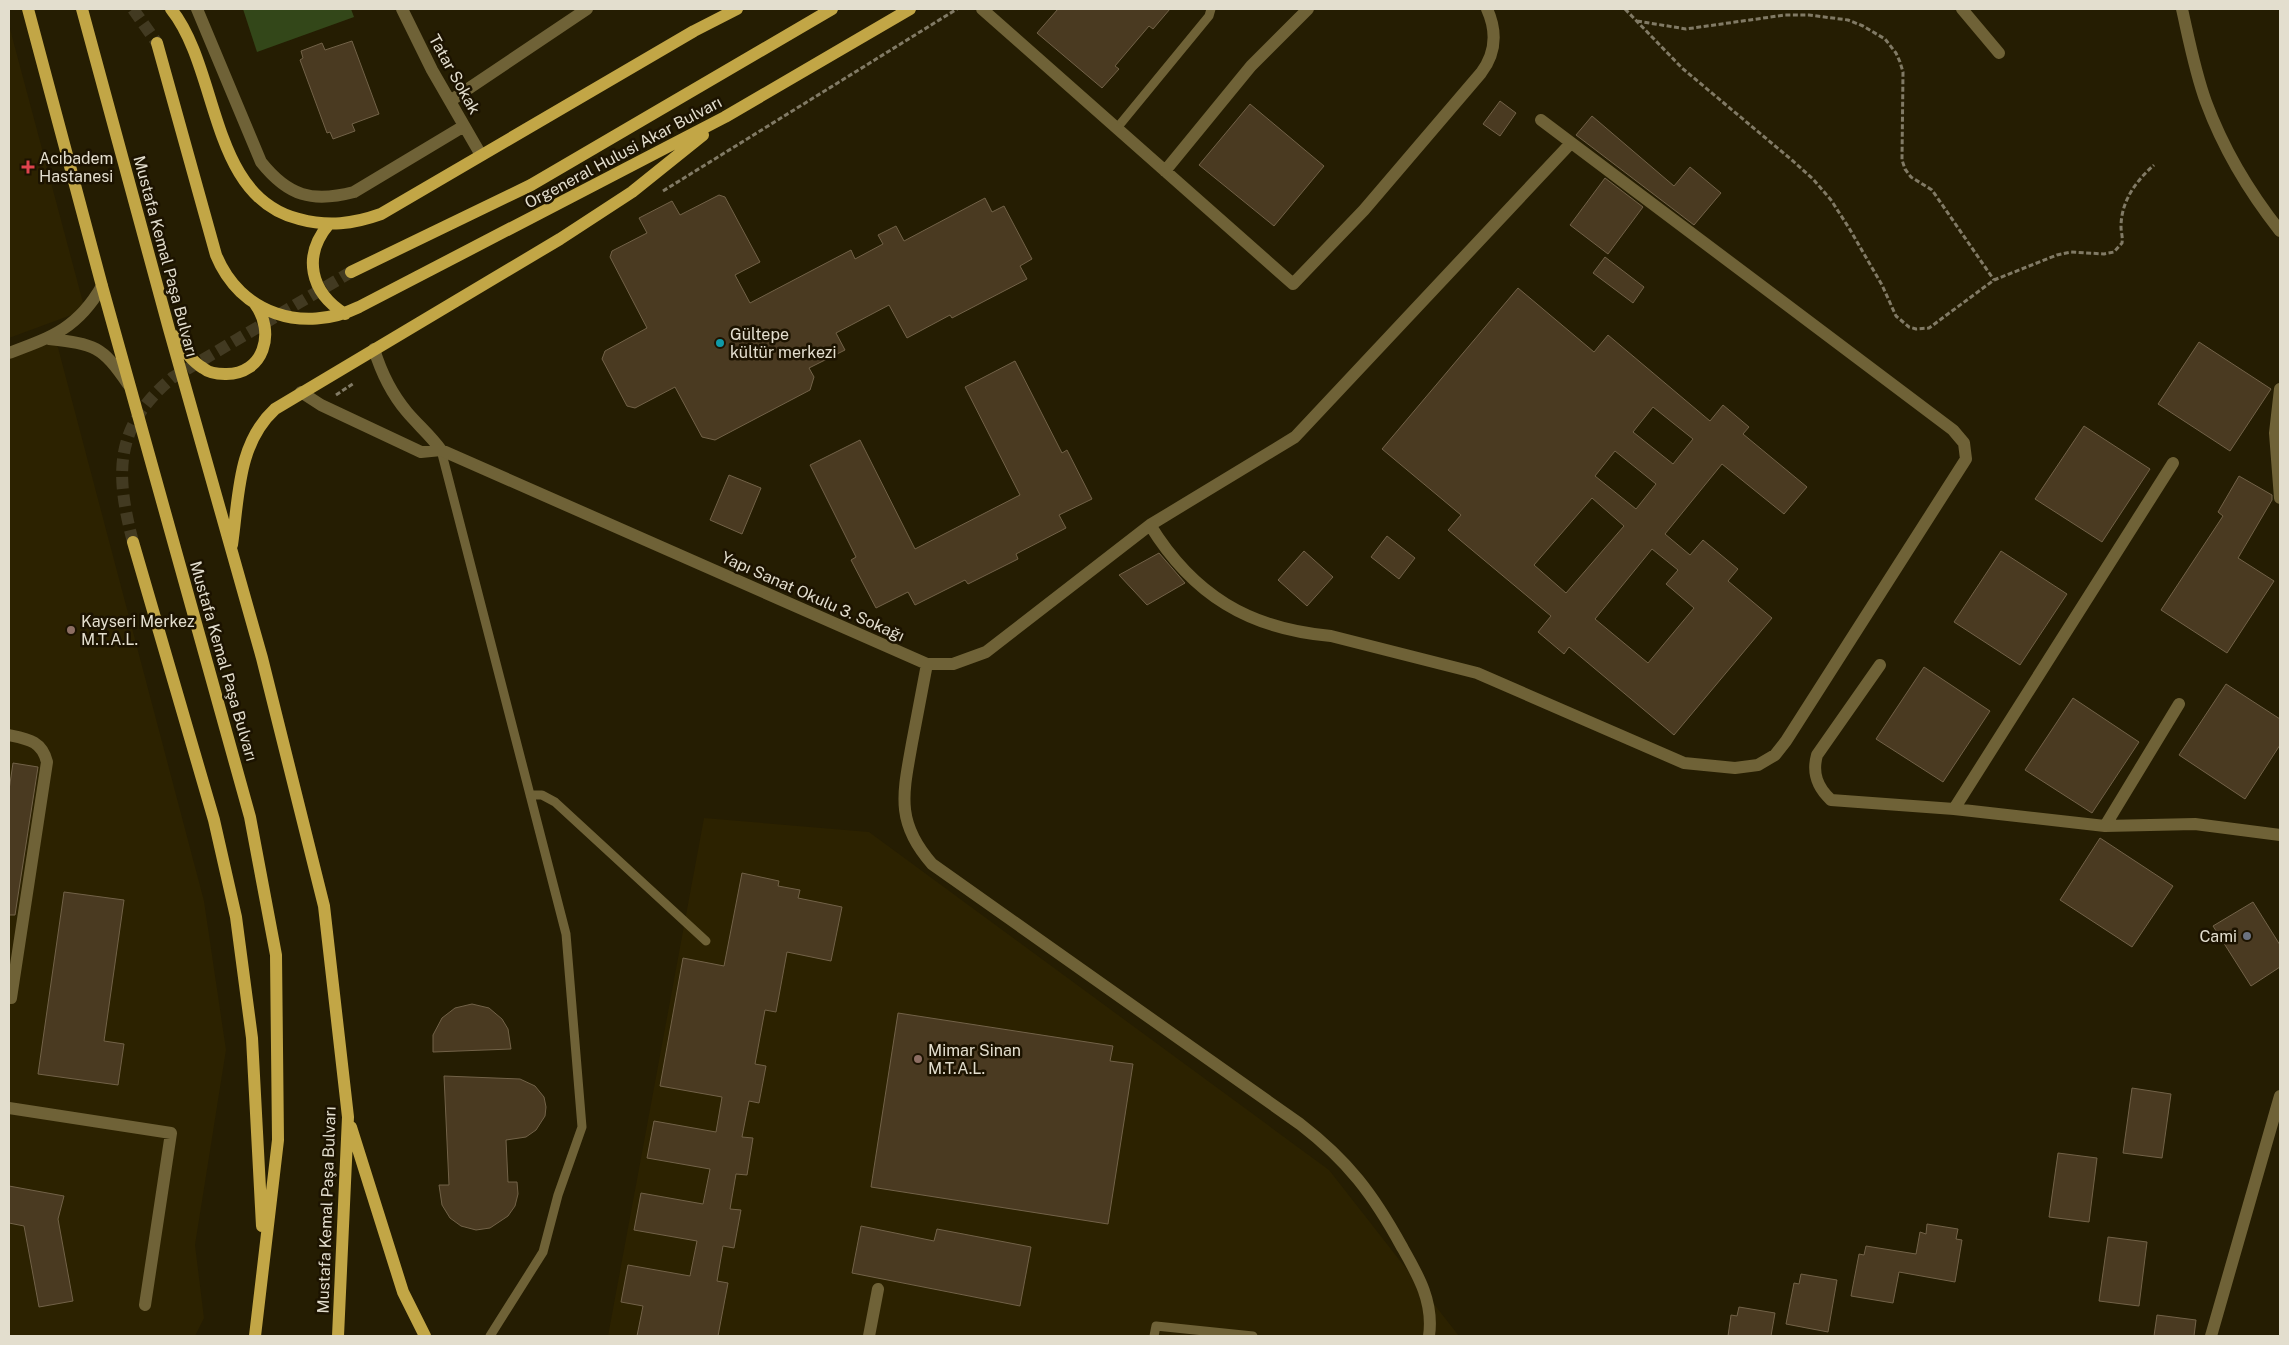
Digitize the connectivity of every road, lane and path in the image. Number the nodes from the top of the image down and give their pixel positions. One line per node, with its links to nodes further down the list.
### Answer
1 (28, 9): 33 (main road, Mustafa Kemal Paşa Bulvarı)
2 (82, 9): 36 (main road, Mustafa Kemal Paşa Bulvarı)
3 (172, 9): 29 (main road)
4 (197, 9): 23 (street)
5 (402, 9): 20 (street, Tatar Sokak)
6 (587, 9): 20 (street)
7 (737, 9): 26 (main road)
8 (832, 9): 31 (main road, Orgeneral Hulusi Akar Bulvarı)
9 (910, 9): 21 (main road, Orgeneral Hulusi Akar Bulvarı)
10 (982, 9): 24 (street)
11 (1211, 9): 24 (lane)
12 (1308, 9): 28 (street)
13 (1487, 9): 28 (street)
14 (1625, 9): 17 (path)
15 (1962, 9): 19 (street)
16 (2182, 9): 30 (street)
17 (1636, 21): 32 (path); 32 (path)
18 (157, 42): 34 (main road)
19 (1999, 53)
20 (450, 101): 23 (street, Tatar Sokak)
21 (725, 118): 35 (main road, Orgeneral Hulusi Akar Bulvarı); 38 (main road)
22 (1542, 120): 25 (street)
23 (464, 126): 26 (street, Tatar Sokak)
24 (1117, 128): 28 (street)
25 (1571, 142): 46 (street, Yapı Sanat Okulu 3. Sokağı); 46 (street)
26 (481, 155): 29 (main road)
27 (2154, 165): 32 (path)
28 (1165, 171)
29 (329, 224): 35 (main road)
30 (2280, 231)
31 (351, 272)
32 (1994, 280)
33 (102, 286): 37 (street); 40 (main road, Mustafa Kemal Paşa Bulvarı)
34 (254, 302): 35 (main road, Orgeneral Hulusi Akar Bulvarı); 36 (main road)
35 (345, 314)
36 (169, 329): 48 (main road, Mustafa Kemal Paşa Bulvarı)
37 (49, 338): 39 (street); 40 (street)
38 (374, 349): 42 (main road); 43 (street, Yapı Sanat Okulu 3. Sokağı)
39 (9, 353)
40 (131, 388): 62 (main road, Mustafa Kemal Paşa Bulvarı)
41 (2280, 389): 45 (street)
42 (301, 392): 43 (street, Yapı Sanat Okulu 3. Sokağı); 48 (main road)
43 (441, 450): 49 (street, Yapı Sanat Okulu 3. Sokağı); 53 (lane)
44 (2173, 464): 54 (street)
45 (2280, 498)
46 (1150, 525): 49 (street, Yapı Sanat Okulu 3. Sokağı)
47 (134, 542): 62 (main road)
48 (231, 550): 61 (main road, Mustafa Kemal Paşa Bulvarı)
49 (927, 664): 72 (street)
50 (1880, 666): 54 (street)
51 (2179, 704): 55 (street)
52 (9, 735): 58 (street)
53 (530, 795): 57 (lane); 68 (lane)
54 (1954, 809): 55 (street)
55 (2105, 826): 56 (street)
56 (2280, 835)
57 (706, 941)
58 (9, 998)
59 (2280, 1096): 73 (street)
60 (9, 1108): 64 (street)
61 (348, 1117): 66 (main road, Mustafa Kemal Paşa Bulvarı); 67 (main road)
62 (264, 1261): 65 (main road, Mustafa Kemal Paşa Bulvarı)
63 (878, 1289): 69 (street)
64 (145, 1305)
65 (255, 1336)
66 (338, 1336)
67 (425, 1336)
68 (490, 1336)
69 (869, 1336)
70 (1154, 1336): 71 (lane)
71 (1254, 1336)
72 (1429, 1336)
73 (2211, 1336)

